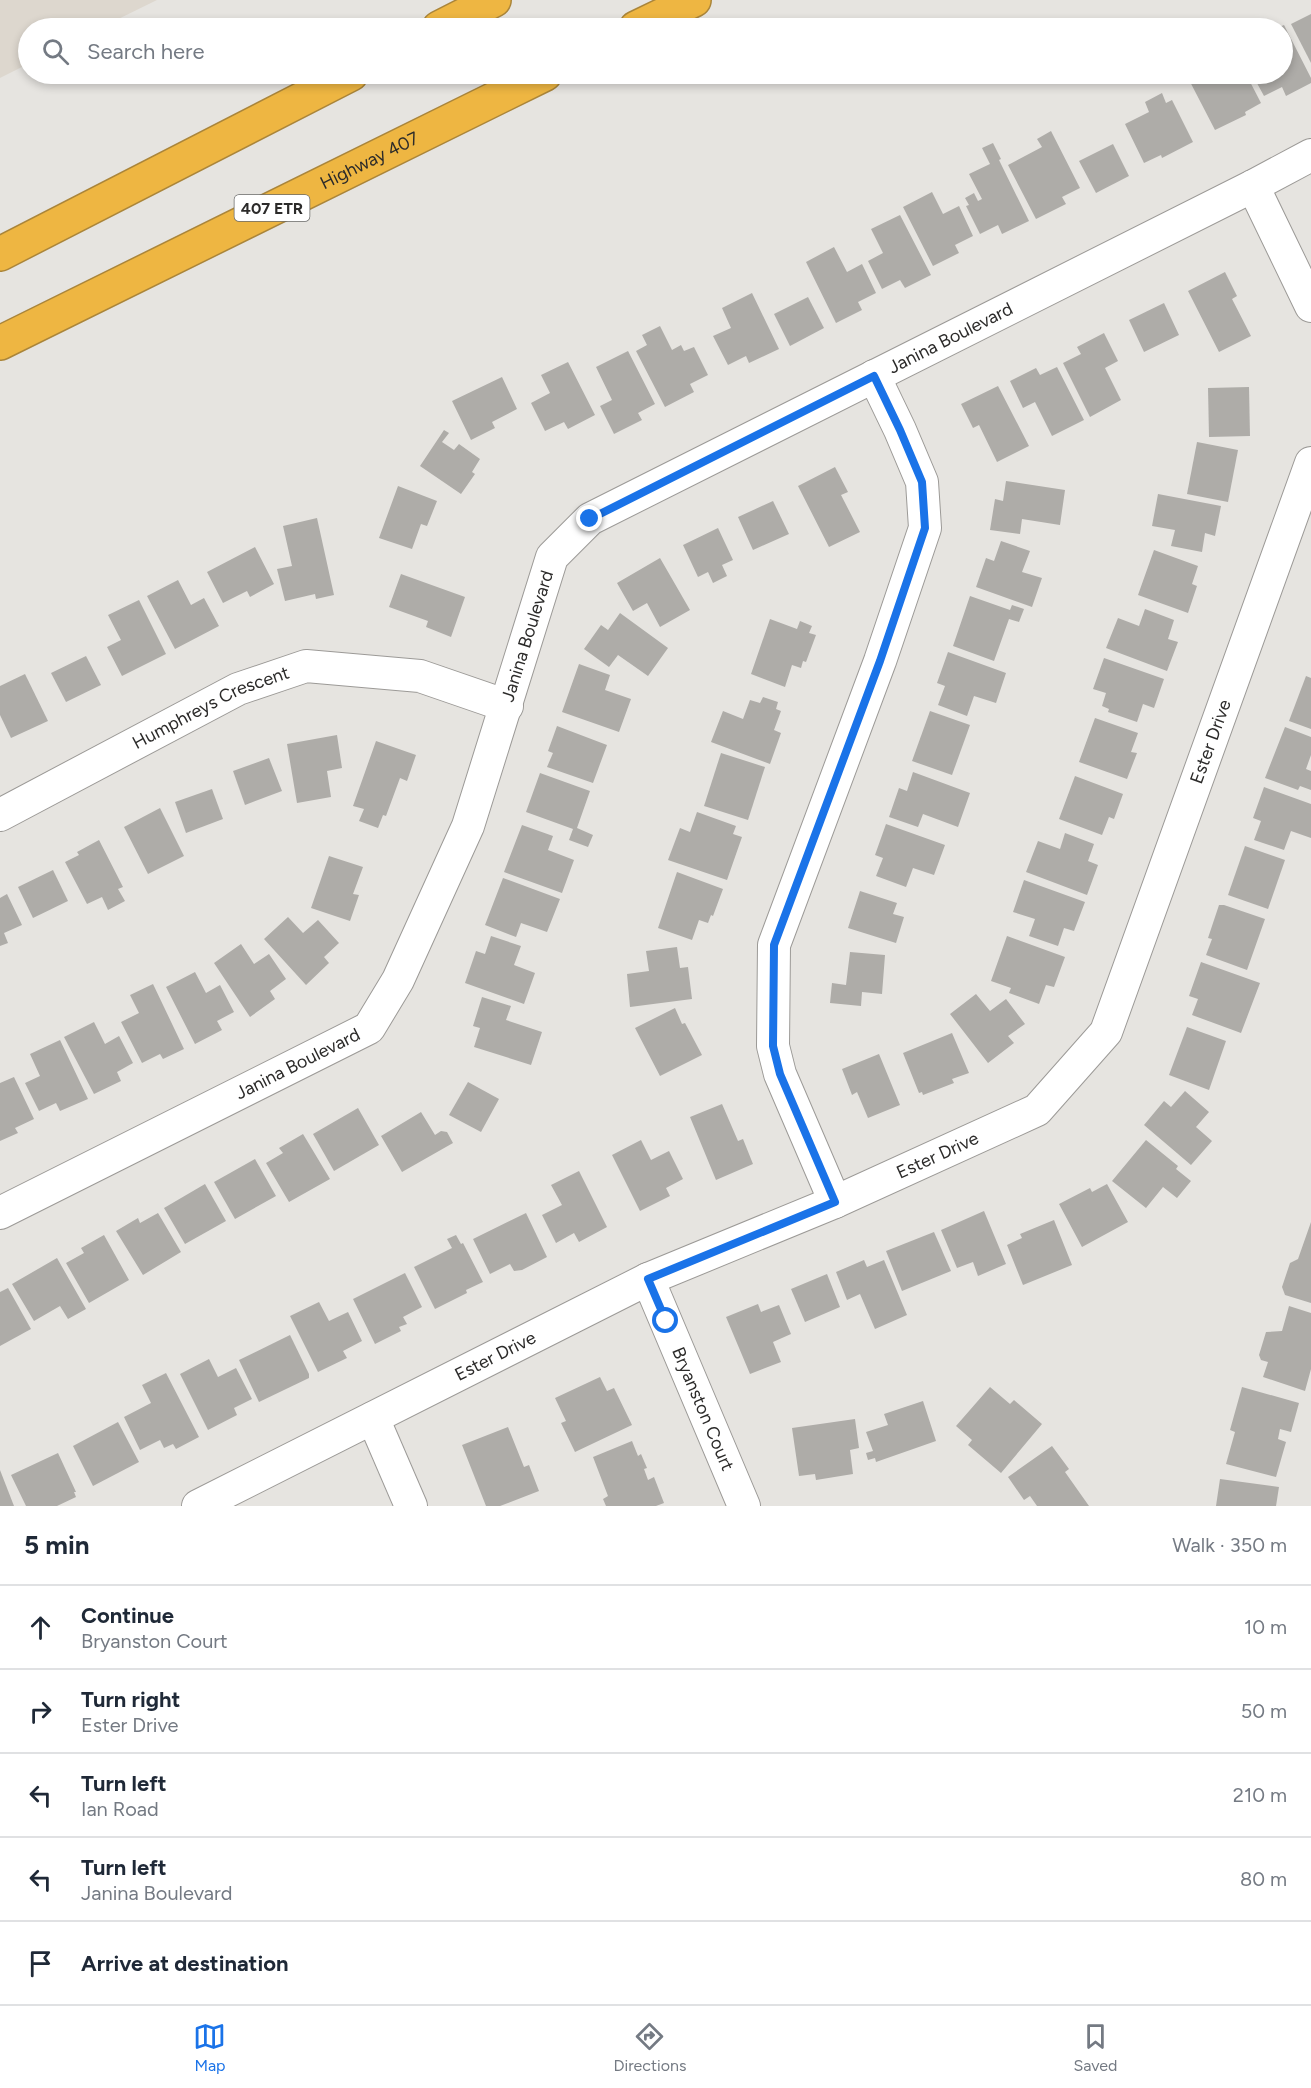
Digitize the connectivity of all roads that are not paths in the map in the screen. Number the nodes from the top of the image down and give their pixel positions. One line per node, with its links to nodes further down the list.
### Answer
1 (494, 0): 3 (highway)
2 (694, 0): 4 (highway)
3 (459, 18)
4 (657, 18)
5 (332, 84): 9 (highway)
6 (525, 84): 11 (highway, Highway 407 / 407 ETR)
7 (1311, 155): 8 (street, Janina Boulevard)
8 (1253, 186): 10 (street); 12 (street, Janina Boulevard)
9 (0, 254)
10 (1311, 306)
11 (0, 343)
12 (874, 376): 14 (street, Janina Boulevard); 16 (street)
13 (1311, 463): 16 (street, Ester Drive)
14 (507, 706): 15 (street, Humphreys Crescent); 17 (street, Janina Boulevard)
15 (0, 815)
16 (835, 1202): 18 (street, Ester Drive)
17 (0, 1214)
18 (648, 1279): 19 (street, Ester Drive); 22 (street, Bryanston Court)
19 (373, 1418): 20 (street, Ester Drive); 21 (street)
20 (198, 1506)
21 (411, 1506)
22 (744, 1506)

